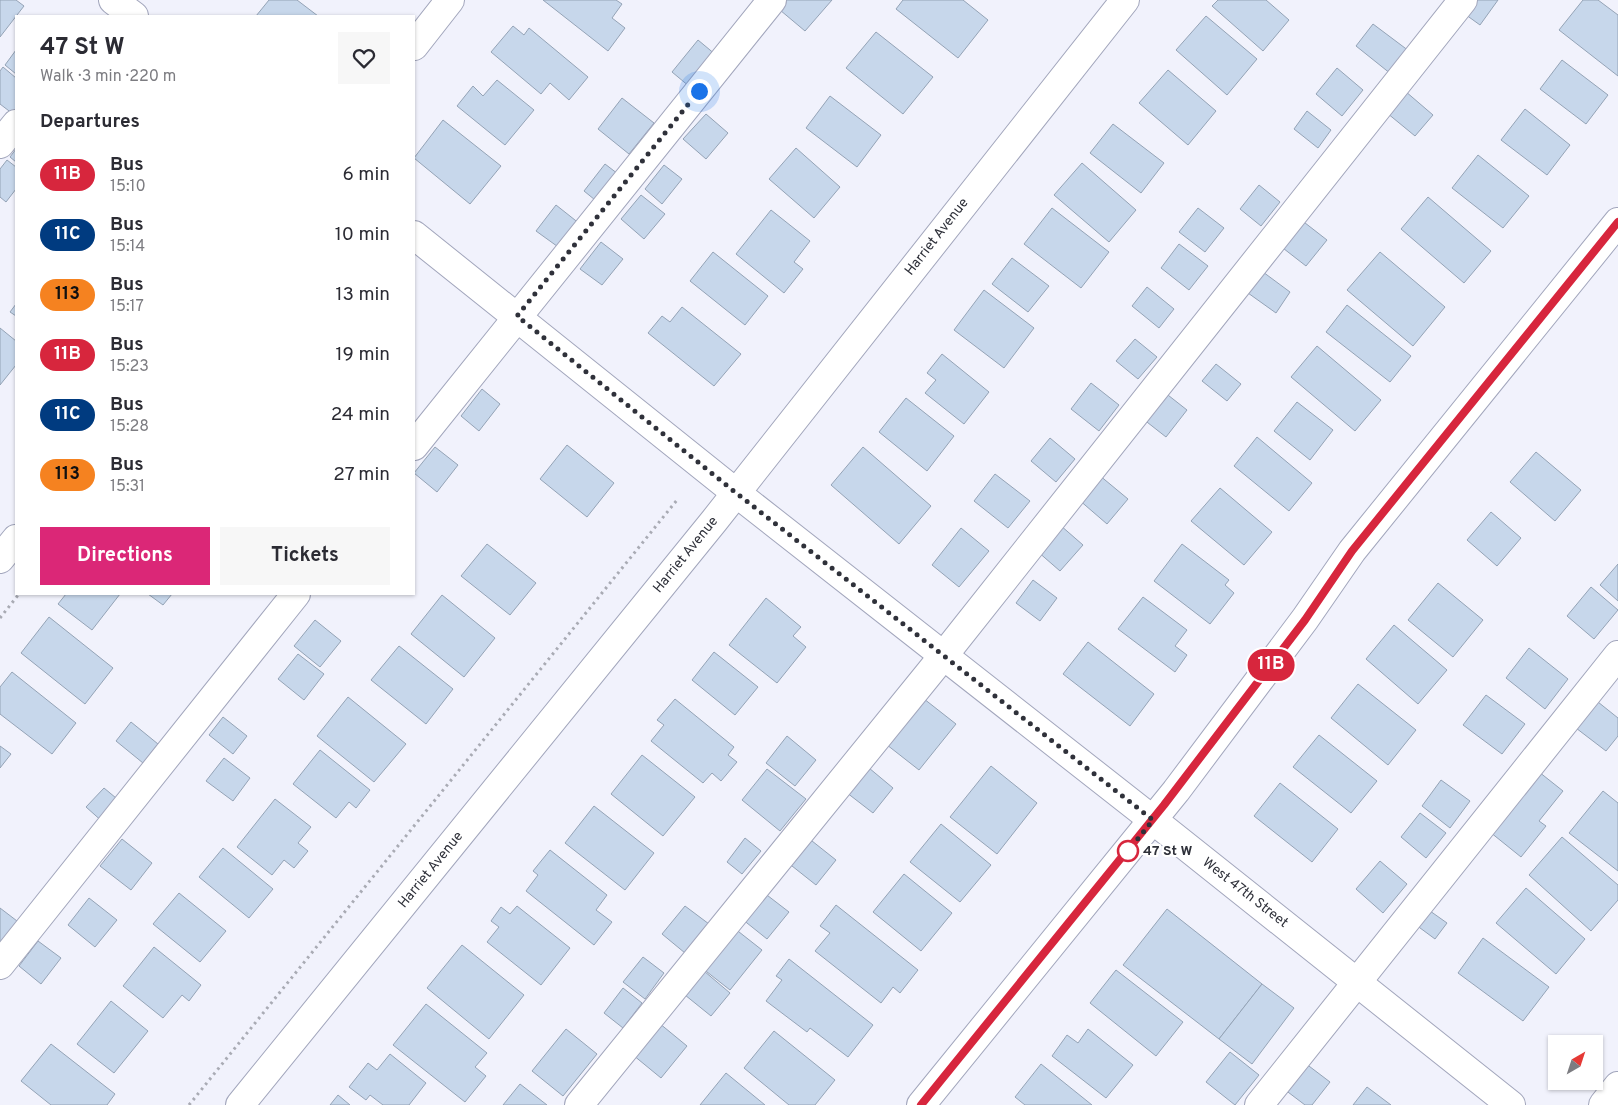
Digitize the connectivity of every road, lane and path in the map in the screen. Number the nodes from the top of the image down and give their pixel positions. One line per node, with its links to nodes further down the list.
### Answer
1 (450, 0): 5 (street)
2 (772, 0): 10 (street)
3 (1125, 0): 12 (street, Harriet Avenue)
4 (1463, 0): 19 (street)
5 (415, 45)
6 (15, 125): 7 (street)
7 (0, 144)
8 (1618, 222): 21 (street)
9 (415, 236): 10 (street, West 47th Street)
10 (517, 316): 11 (street); 12 (street, West 47th Street)
11 (415, 445)
12 (735, 492): 19 (street, West 47th Street); 26 (street, Harriet Avenue)
13 (677, 500): 25 (path)
14 (15, 540): 15 (street)
15 (0, 559)
16 (18, 595): 18 (path)
17 (295, 595): 22 (street)
18 (0, 618)
19 (944, 655): 21 (street, West 47th Street); 27 (street)
20 (1618, 655): 23 (street)
21 (1153, 820): 23 (street, West 47th Street); 28 (street)
22 (0, 965)
23 (1358, 983): 29 (street); 30 (street, West 47th Street)
24 (1618, 1086): 31 (street)
25 (189, 1105)
26 (240, 1105)
27 (579, 1105)
28 (921, 1105)
29 (1259, 1105)
30 (1511, 1105)
31 (1603, 1105)

